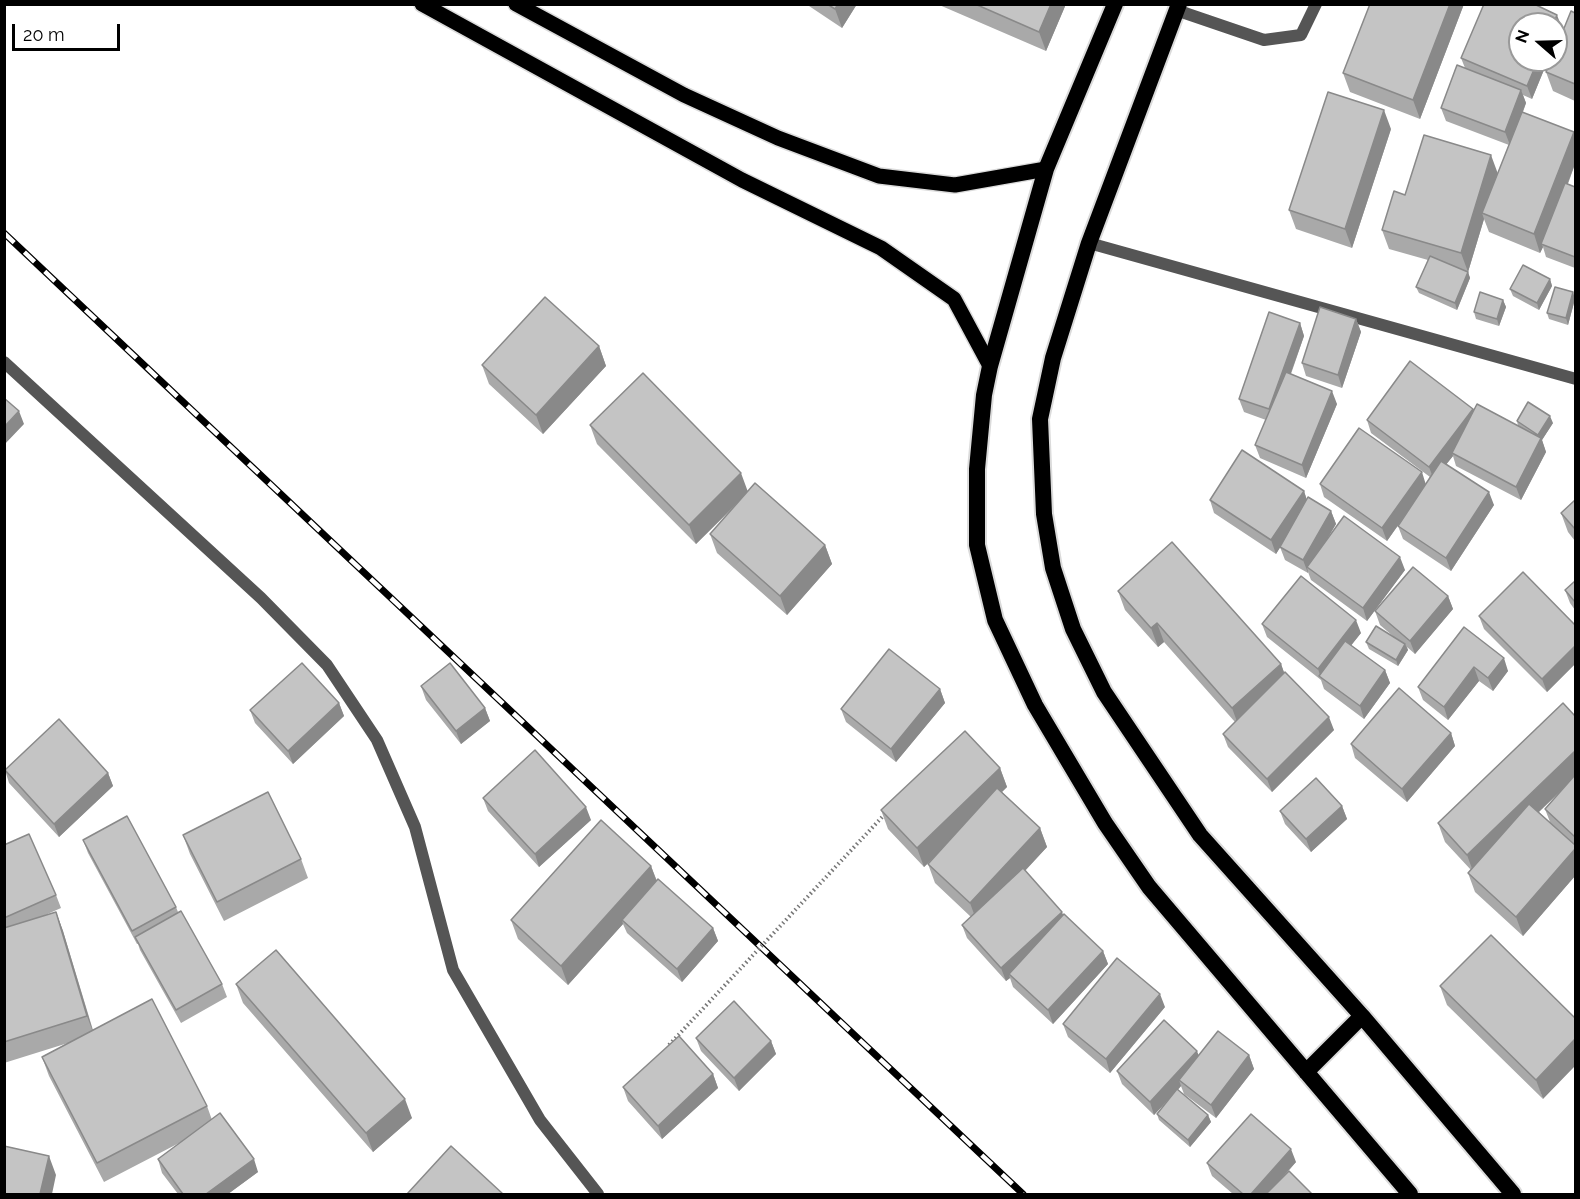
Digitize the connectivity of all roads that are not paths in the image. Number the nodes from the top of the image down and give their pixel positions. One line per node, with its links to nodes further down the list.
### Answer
1 (422, 4): 9 (main road)
2 (516, 4): 6 (main road)
3 (1115, 4): 6 (highway)
4 (1316, 4): 5 (street)
5 (1177, 7): 7 (highway)
6 (1046, 169): 9 (highway)
7 (1089, 243): 10 (street); 11 (highway)
8 (4, 362): 13 (street)
9 (990, 366): 12 (highway)
10 (1575, 379)
11 (1362, 1017): 12 (highway); 15 (highway)
12 (1306, 1072): 14 (highway)
13 (598, 1194)
14 (1410, 1194)
15 (1513, 1194)

